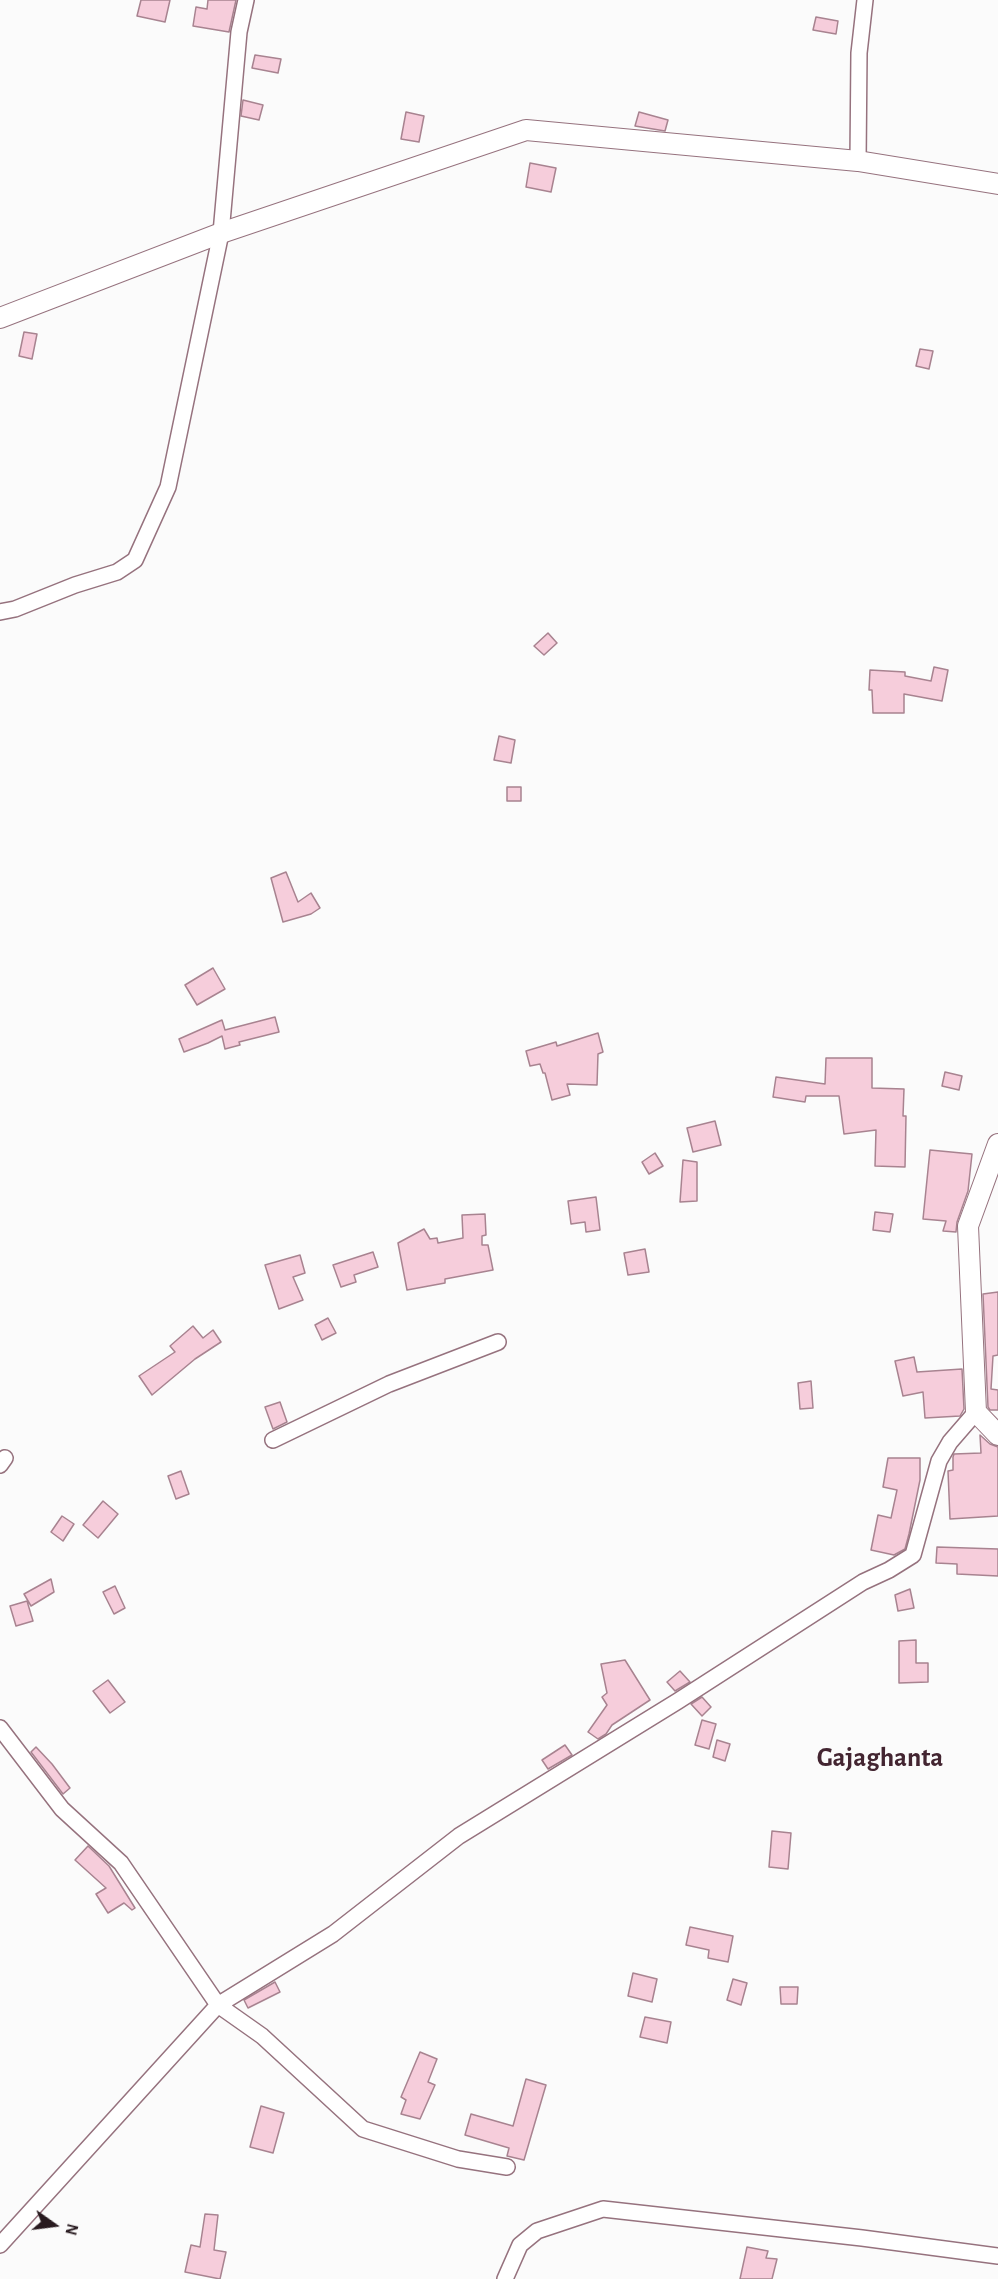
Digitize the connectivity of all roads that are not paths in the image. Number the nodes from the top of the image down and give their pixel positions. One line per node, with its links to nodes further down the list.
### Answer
1 (246, 0): 5 (street)
2 (866, 0): 3 (street)
3 (858, 161): 4 (street); 5 (street)
4 (998, 184)
5 (221, 233): 6 (street); 7 (street)
6 (0, 318)
7 (0, 612)
8 (998, 1144): 10 (street)
9 (498, 1342): 12 (street)
10 (976, 1412): 11 (street); 14 (street)
11 (998, 1435)
12 (273, 1440)
13 (0, 1728): 14 (street)
14 (218, 2005): 15 (street); 16 (street)
15 (507, 2167)
16 (0, 2246)
17 (998, 2256): 18 (street)
18 (505, 2279)

